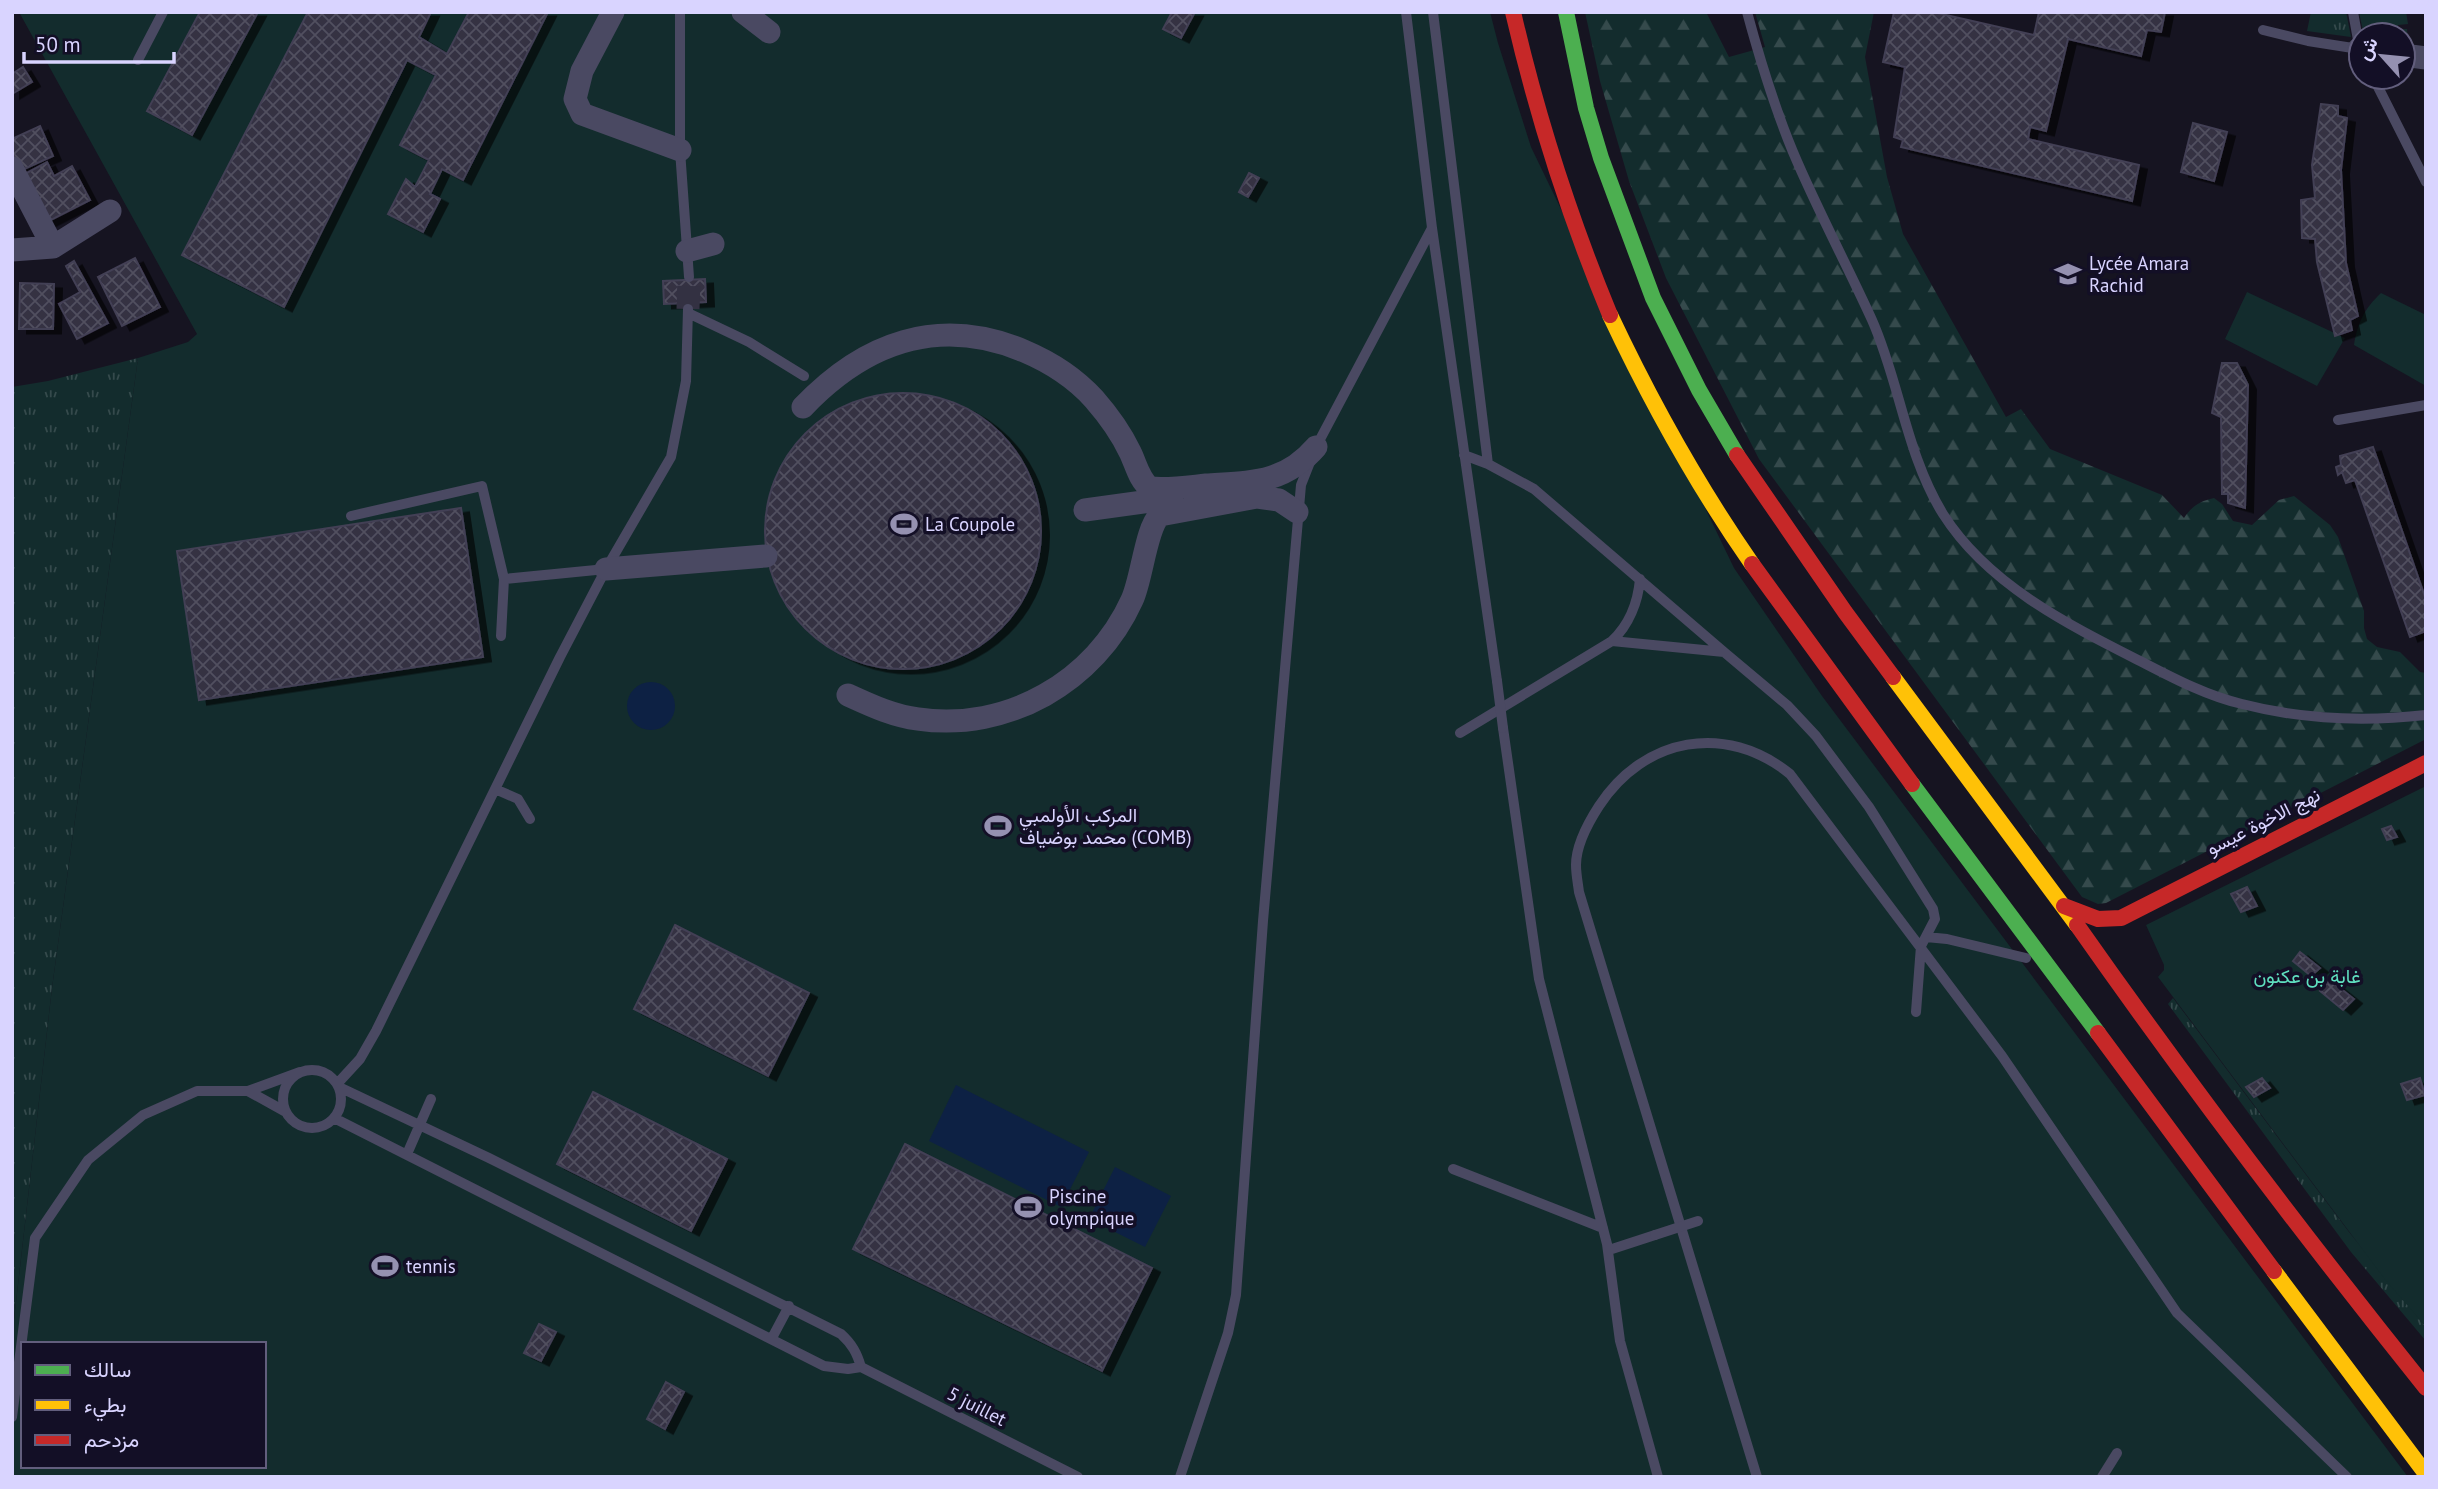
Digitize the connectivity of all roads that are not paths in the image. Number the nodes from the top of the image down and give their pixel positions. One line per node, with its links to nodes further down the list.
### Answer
1 (163, 12): 13 (lane)
2 (613, 12): 15 (street)
3 (680, 12): 15 (lane)
4 (743, 12): 11 (street)
5 (1406, 12): 19 (lane)
6 (1433, 12): 31 (lane)
7 (1513, 12): 52 (main road)
8 (1566, 12): 49 (main road)
9 (1747, 12): 44 (lane)
10 (2263, 30): 12 (lane)
11 (769, 32)
12 (2347, 48)
13 (138, 60)
14 (2380, 91): 17 (lane)
15 (680, 150): 23 (lane)
16 (12, 168): 21 (street)
17 (2426, 182)
18 (110, 211): 21 (street)
19 (1432, 228): 29 (lane); 30 (lane)
20 (713, 244): 23 (street)
21 (53, 247): 22 (street)
22 (12, 250)
23 (687, 251): 24 (lane)
24 (689, 277)
25 (804, 376): 37 (lane)
26 (2426, 405): 28 (lane)
27 (803, 407): 32 (street)
28 (2337, 420)
29 (1316, 447): 32 (street); 34 (lane)
30 (1464, 455): 31 (lane); 65 (lane, bridge)
31 (1489, 464): 39 (lane)
32 (1208, 495): 33 (street); 34 (street); 43 (street)
33 (1085, 510)
34 (1297, 512): 77 (lane)
35 (351, 516): 38 (lane)
36 (766, 556): 37 (street)
37 (606, 569): 38 (lane); 47 (lane)
38 (504, 579): 40 (lane)
39 (1640, 579): 41 (lane); 42 (lane)
40 (501, 636)
41 (1612, 641): 42 (lane); 45 (lane)
42 (1724, 652): 51 (lane)
43 (848, 695)
44 (2426, 715)
45 (1460, 733)
46 (2426, 763): 50 (main road, نهج الاخوة عيسو)
47 (495, 789): 48 (lane); 56 (lane)
48 (530, 819)
49 (2064, 906): 50 (main road); 53 (main road)
50 (2121, 918): 53 (main road)
51 (1924, 942): 52 (lane); 54 (lane); 79 (lane); 81 (lane)
52 (2045, 964): 75 (main road)
53 (2124, 992): 72 (main road)
54 (1916, 1012)
55 (300, 1072): 56 (lane); 57 (lane); 59 (lane)
56 (338, 1086): 60 (lane); 61 (lane)
57 (248, 1091): 59 (lane); 69 (lane)
58 (431, 1099): 61 (lane)
59 (286, 1112): 60 (lane)
60 (334, 1118): 62 (lane)
61 (419, 1126): 62 (lane); 67 (lane)
62 (407, 1154): 68 (lane)
63 (1453, 1169): 65 (lane)
64 (1698, 1221): 66 (lane, bridge)
65 (1603, 1228): 66 (lane)
66 (1609, 1250): 78 (lane)
67 (789, 1307): 68 (lane); 71 (lane)
68 (772, 1338): 71 (lane)
69 (22, 1342)
70 (21, 1347): 73 (lane)
71 (861, 1367): 76 (lane, 5 juillet)
72 (2426, 1388)
73 (12, 1417)
74 (2117, 1452): 80 (lane)
75 (2426, 1474)
76 (1078, 1477)
77 (1180, 1477)
78 (1658, 1477)
79 (1758, 1477)
80 (2102, 1477)
81 (2347, 1477)

